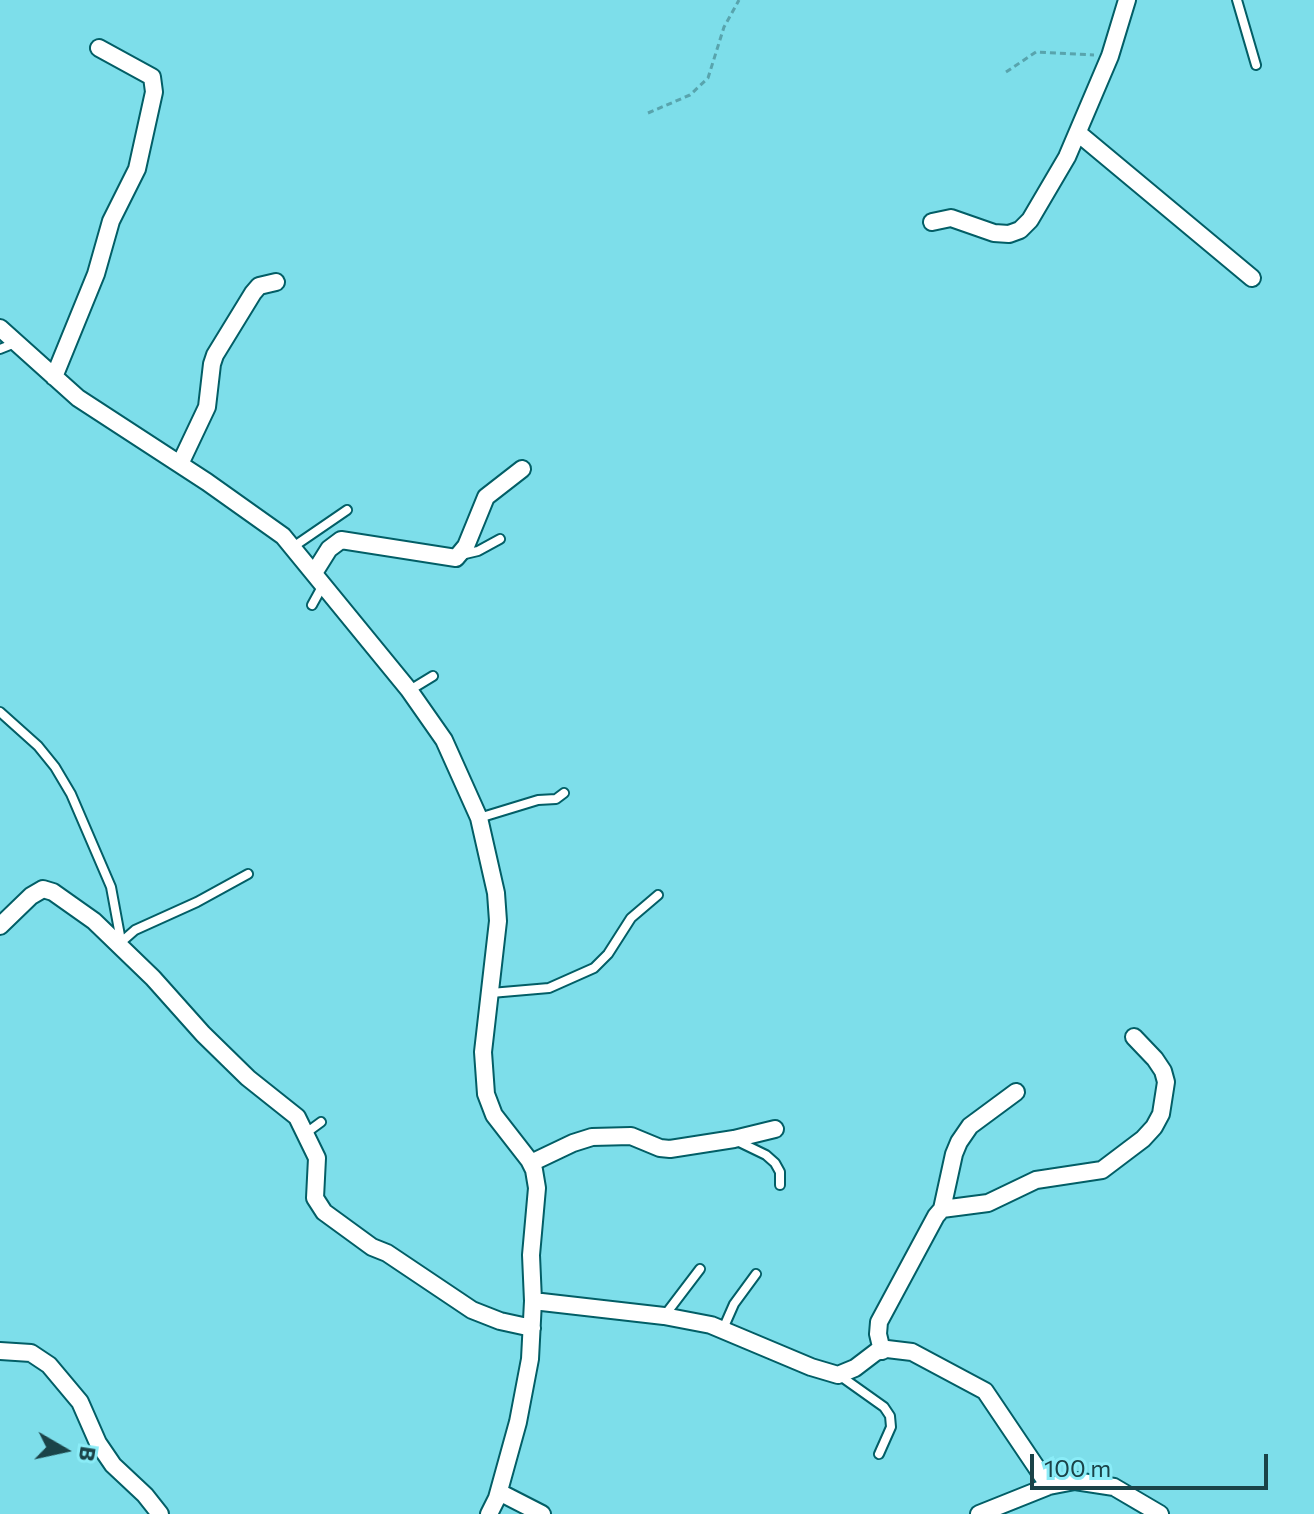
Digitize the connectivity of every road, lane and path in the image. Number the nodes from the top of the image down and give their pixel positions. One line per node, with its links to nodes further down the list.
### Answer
1 (739, 0): 8 (path)
2 (1127, 0): 5 (street)
3 (1237, 0): 6 (lane)
4 (99, 48): 15 (street)
5 (1110, 56): 7 (path); 9 (street)
6 (1256, 65)
7 (1006, 72)
8 (648, 113)
9 (1078, 133): 10 (street); 11 (street)
10 (932, 222)
11 (1252, 278)
12 (276, 282): 16 (street)
13 (0, 328): 14 (street)
14 (7, 346): 15 (street)
15 (54, 377): 16 (street)
16 (180, 464): 20 (street)
17 (522, 469): 21 (street)
18 (347, 510): 20 (lane)
19 (500, 539): 21 (lane)
20 (293, 547): 22 (street)
21 (460, 555): 22 (street)
22 (319, 579): 23 (lane); 25 (street)
23 (312, 605)
24 (433, 676): 25 (lane)
25 (409, 690): 28 (street)
26 (0, 712): 32 (lane)
27 (564, 793): 28 (lane)
28 (479, 818): 33 (street)
29 (248, 874): 32 (lane)
30 (658, 895): 33 (lane)
31 (0, 926): 32 (street)
32 (119, 943): 38 (street)
33 (491, 993): 40 (street)
34 (1134, 1037): 42 (street)
35 (1016, 1092): 42 (street)
36 (321, 1122): 38 (lane)
37 (775, 1129): 39 (street)
38 (306, 1133): 47 (street)
39 (734, 1139): 40 (street); 41 (lane)
40 (531, 1163): 45 (street)
41 (780, 1185)
42 (942, 1209): 50 (street)
43 (700, 1269): 46 (lane)
44 (756, 1274): 48 (lane)
45 (533, 1301): 46 (street); 47 (street)
46 (664, 1316): 48 (street)
47 (532, 1328): 54 (street)
48 (723, 1329): 51 (street)
49 (0, 1351): 55 (street)
50 (882, 1351): 51 (street); 53 (street)
51 (838, 1375): 52 (lane)
52 (879, 1454)
53 (1049, 1486): 58 (street); 59 (street)
54 (499, 1492): 56 (street); 57 (street)
55 (160, 1514)
56 (489, 1514)
57 (542, 1514)
58 (979, 1514)
59 (1160, 1514)

